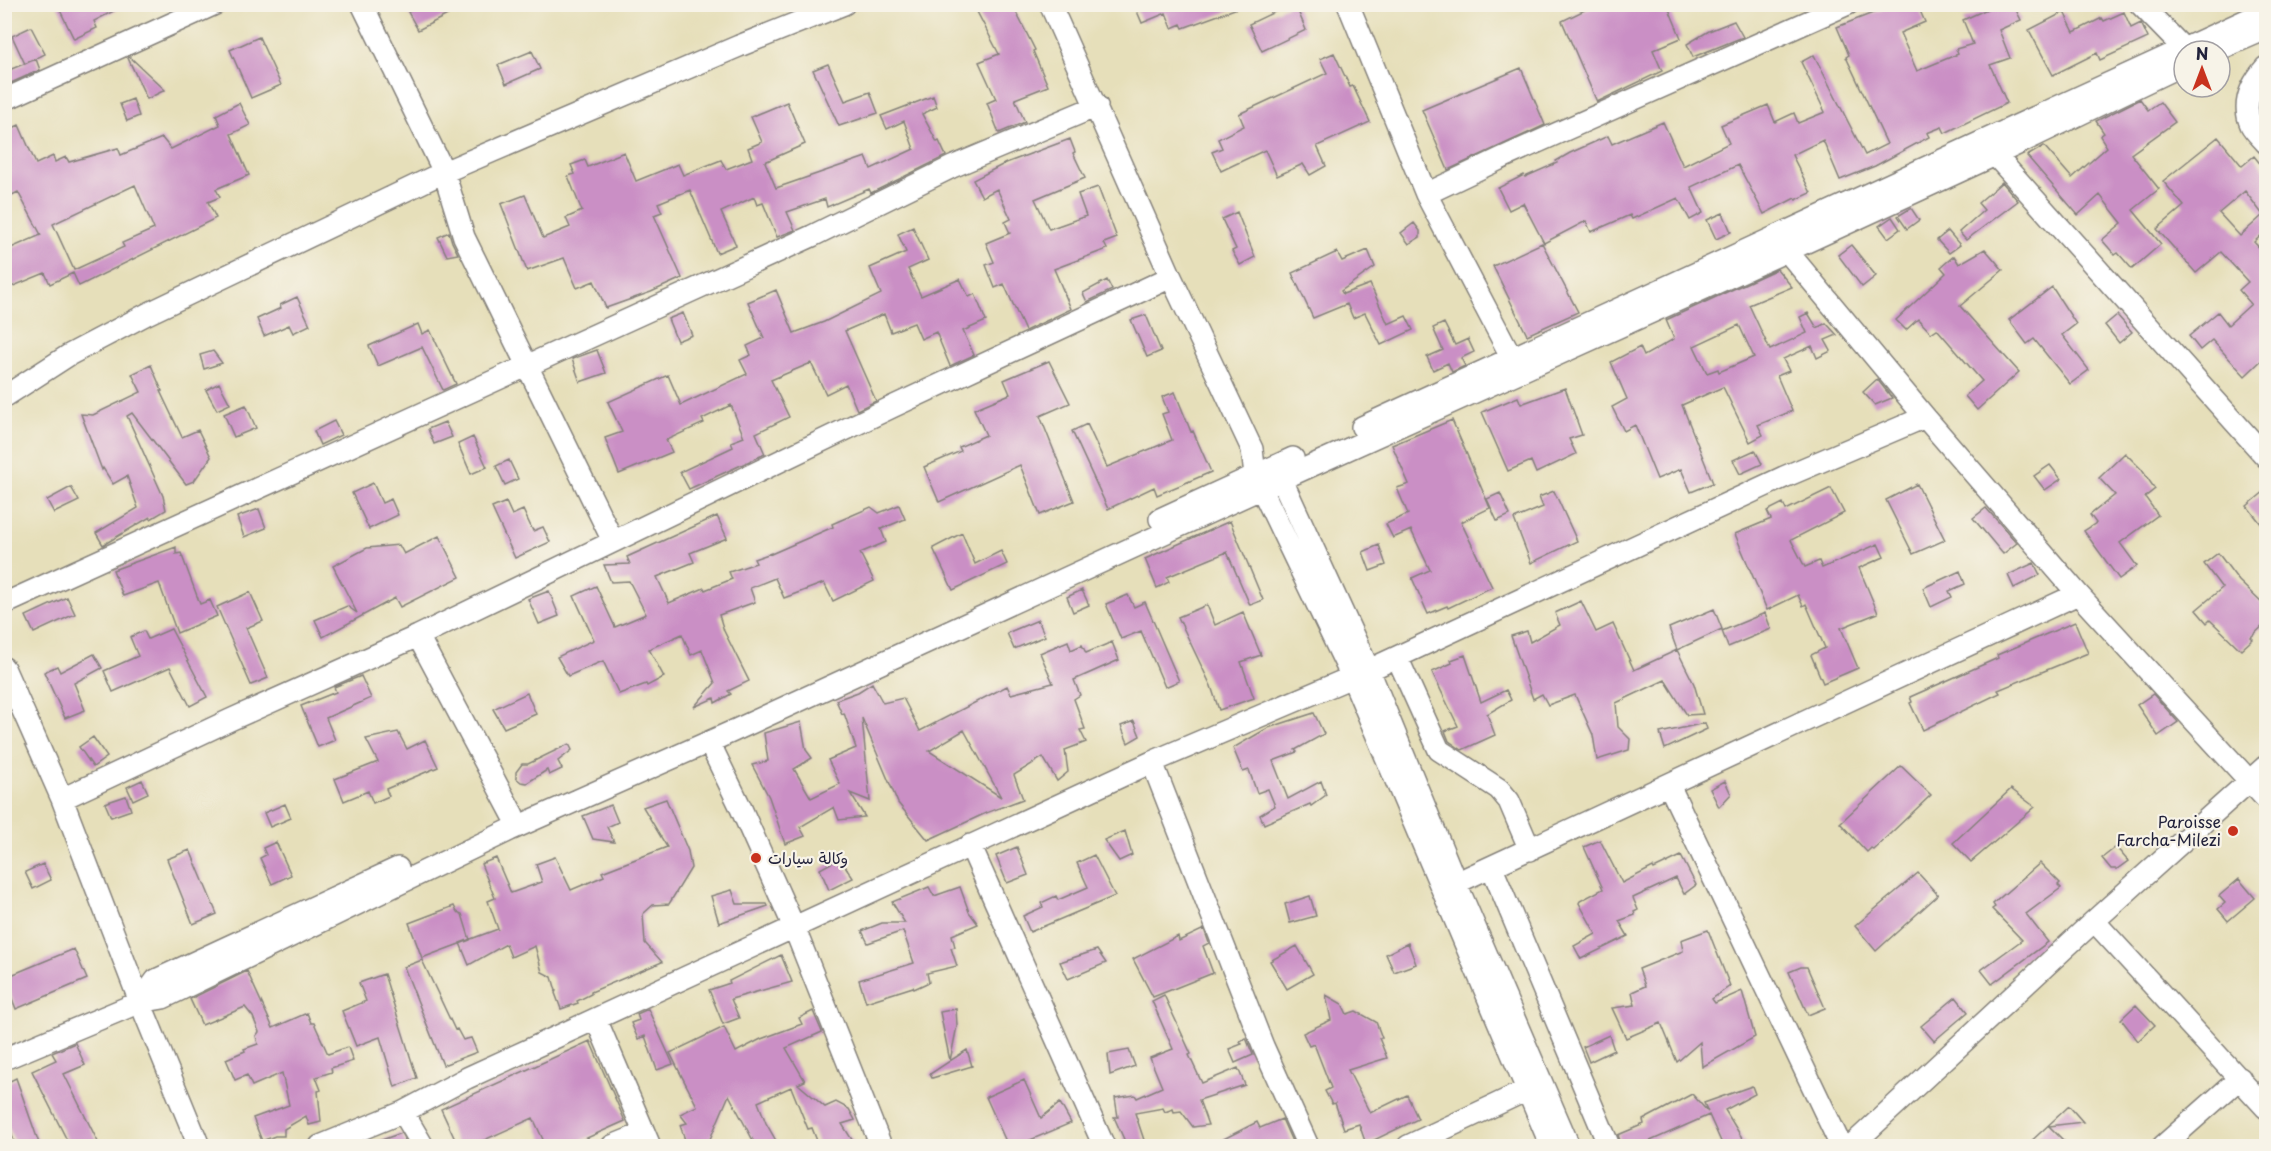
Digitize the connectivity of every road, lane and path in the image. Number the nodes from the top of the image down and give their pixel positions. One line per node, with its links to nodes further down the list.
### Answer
1 (215, 4): 16 (street)
2 (362, 4): 20 (street)
3 (844, 4): 20 (street)
4 (1050, 4): 17 (street)
5 (1848, 4): 21 (street)
6 (2140, 4): 11 (street)
7 (1352, 6): 21 (street)
8 (2266, 11): 10 (street)
9 (2266, 29): 12 (street)
10 (2214, 39)
11 (2172, 43)
12 (2232, 44)
13 (2172, 61): 24 (street)
14 (2172, 62): 19 (street)
15 (2266, 68): 18 (street)
16 (4, 100)
17 (1097, 106): 23 (street); 25 (street)
18 (2266, 143)
19 (1995, 155): 22 (street); 29 (street)
20 (444, 172): 25 (street); 26 (street)
21 (1426, 194): 24 (street)
22 (1787, 251): 27 (street); 30 (street)
23 (1171, 277): 28 (street); 32 (street)
24 (1512, 358): 30 (street)
25 (526, 367): 32 (street); 34 (street)
26 (4, 397)
27 (1924, 417): 33 (street); 36 (street)
28 (1252, 449): 30 (street); 31 (street)
29 (2266, 457)
30 (1279, 473): 31 (street); 38 (street)
31 (1259, 482): 38 (street); 39 (street); 46 (street)
32 (612, 541): 35 (street)
33 (2078, 594): 42 (street); 43 (street)
34 (4, 604)
35 (418, 636): 45 (street); 46 (street)
36 (1396, 657): 38 (street); 48 (street)
37 (4, 668): 45 (street)
38 (1361, 673): 40 (street); 50 (street); 57 (street)
39 (709, 742): 52 (street); 53 (street)
40 (1152, 762): 47 (street); 67 (street)
41 (2266, 766): 42 (street)
42 (2250, 780): 44 (street); 51 (street)
43 (1669, 785): 48 (street); 72 (street)
44 (2266, 798)
45 (62, 799): 53 (street)
46 (513, 815): 53 (street)
47 (970, 845): 52 (street); 66 (street)
48 (1530, 850): 49 (street)
49 (1492, 868): 50 (street); 71 (street)
50 (1456, 883): 70 (street)
51 (2094, 921): 56 (street); 73 (street)
52 (794, 927): 54 (street); 65 (street)
53 (140, 1002): 55 (street); 61 (street)
54 (596, 1019): 59 (street); 60 (street)
55 (4, 1059)
56 (2240, 1078): 58 (street); 74 (street)
57 (1527, 1090): 68 (street); 69 (street)
58 (2266, 1107)
59 (403, 1112): 62 (street); 63 (street)
60 (647, 1140): 64 (street)
61 (199, 1146)
62 (320, 1146)
63 (423, 1146)
64 (612, 1146)
65 (880, 1146)
66 (1104, 1146)
67 (1308, 1146)
68 (1408, 1146)
69 (1551, 1146)
70 (1569, 1146)
71 (1609, 1146)
72 (1841, 1146)
73 (1851, 1146)
74 (2163, 1146)

